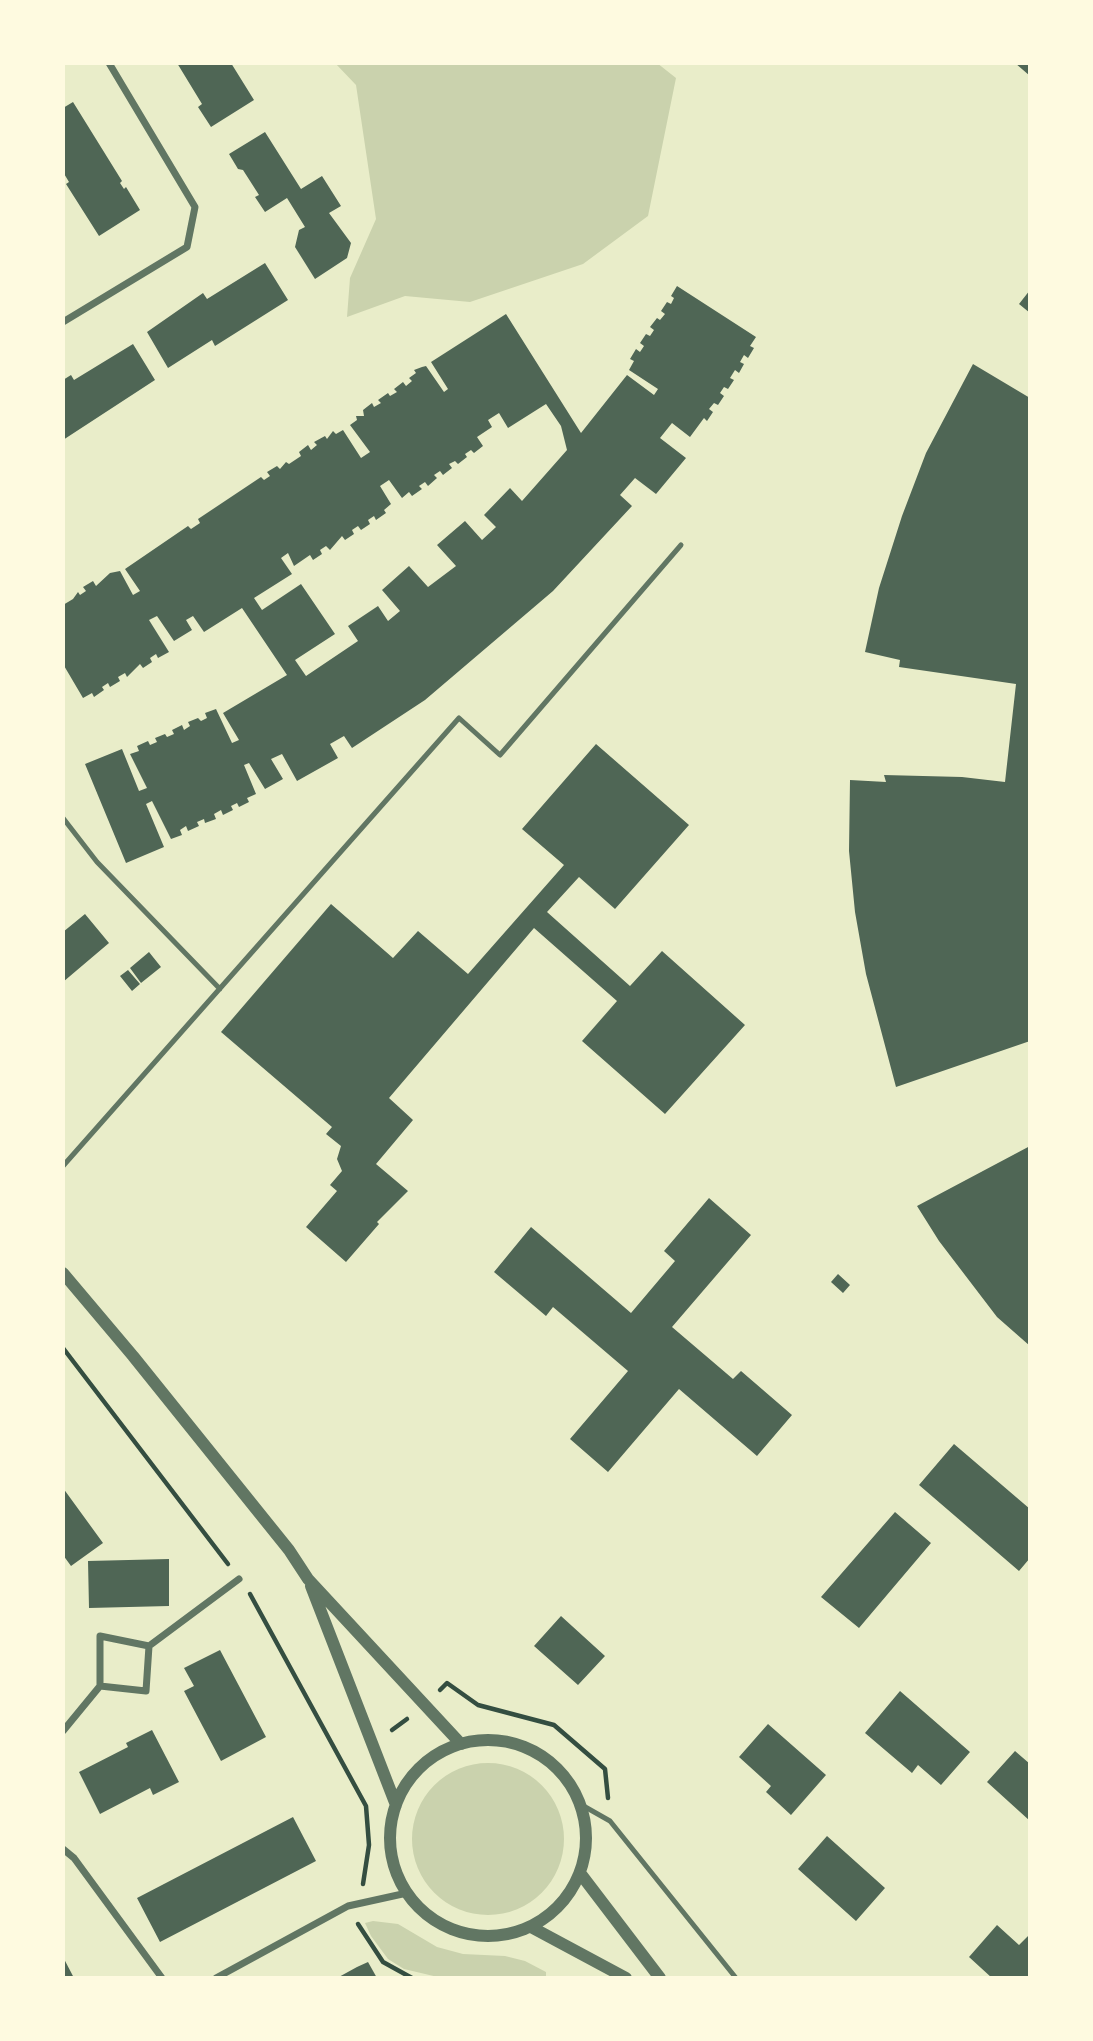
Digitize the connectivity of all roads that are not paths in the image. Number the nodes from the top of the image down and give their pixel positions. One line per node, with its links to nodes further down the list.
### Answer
1 (109, 63): 2 (street)
2 (63, 322)
3 (681, 545): 5 (lane)
4 (63, 818): 5 (lane)
5 (219, 989): 6 (lane)
6 (63, 1166)
7 (63, 1273): 9 (street)
8 (239, 1579): 10 (street)
9 (308, 1579): 13 (street); 15 (street)
10 (149, 1646): 11 (street); 11 (street)
11 (100, 1686): 12 (street)
12 (63, 1731)
13 (461, 1744): 14 (street); 15 (street)
14 (580, 1804): 17 (street); 24 (lane)
15 (396, 1805): 18 (street)
16 (63, 1849): 20 (street)
17 (580, 1873): 19 (street); 23 (street)
18 (407, 1893): 19 (street); 21 (street)
19 (531, 1927): 22 (street)
20 (162, 1978)
21 (216, 1978)
22 (626, 1978)
23 (660, 1978)
24 (736, 1978)

